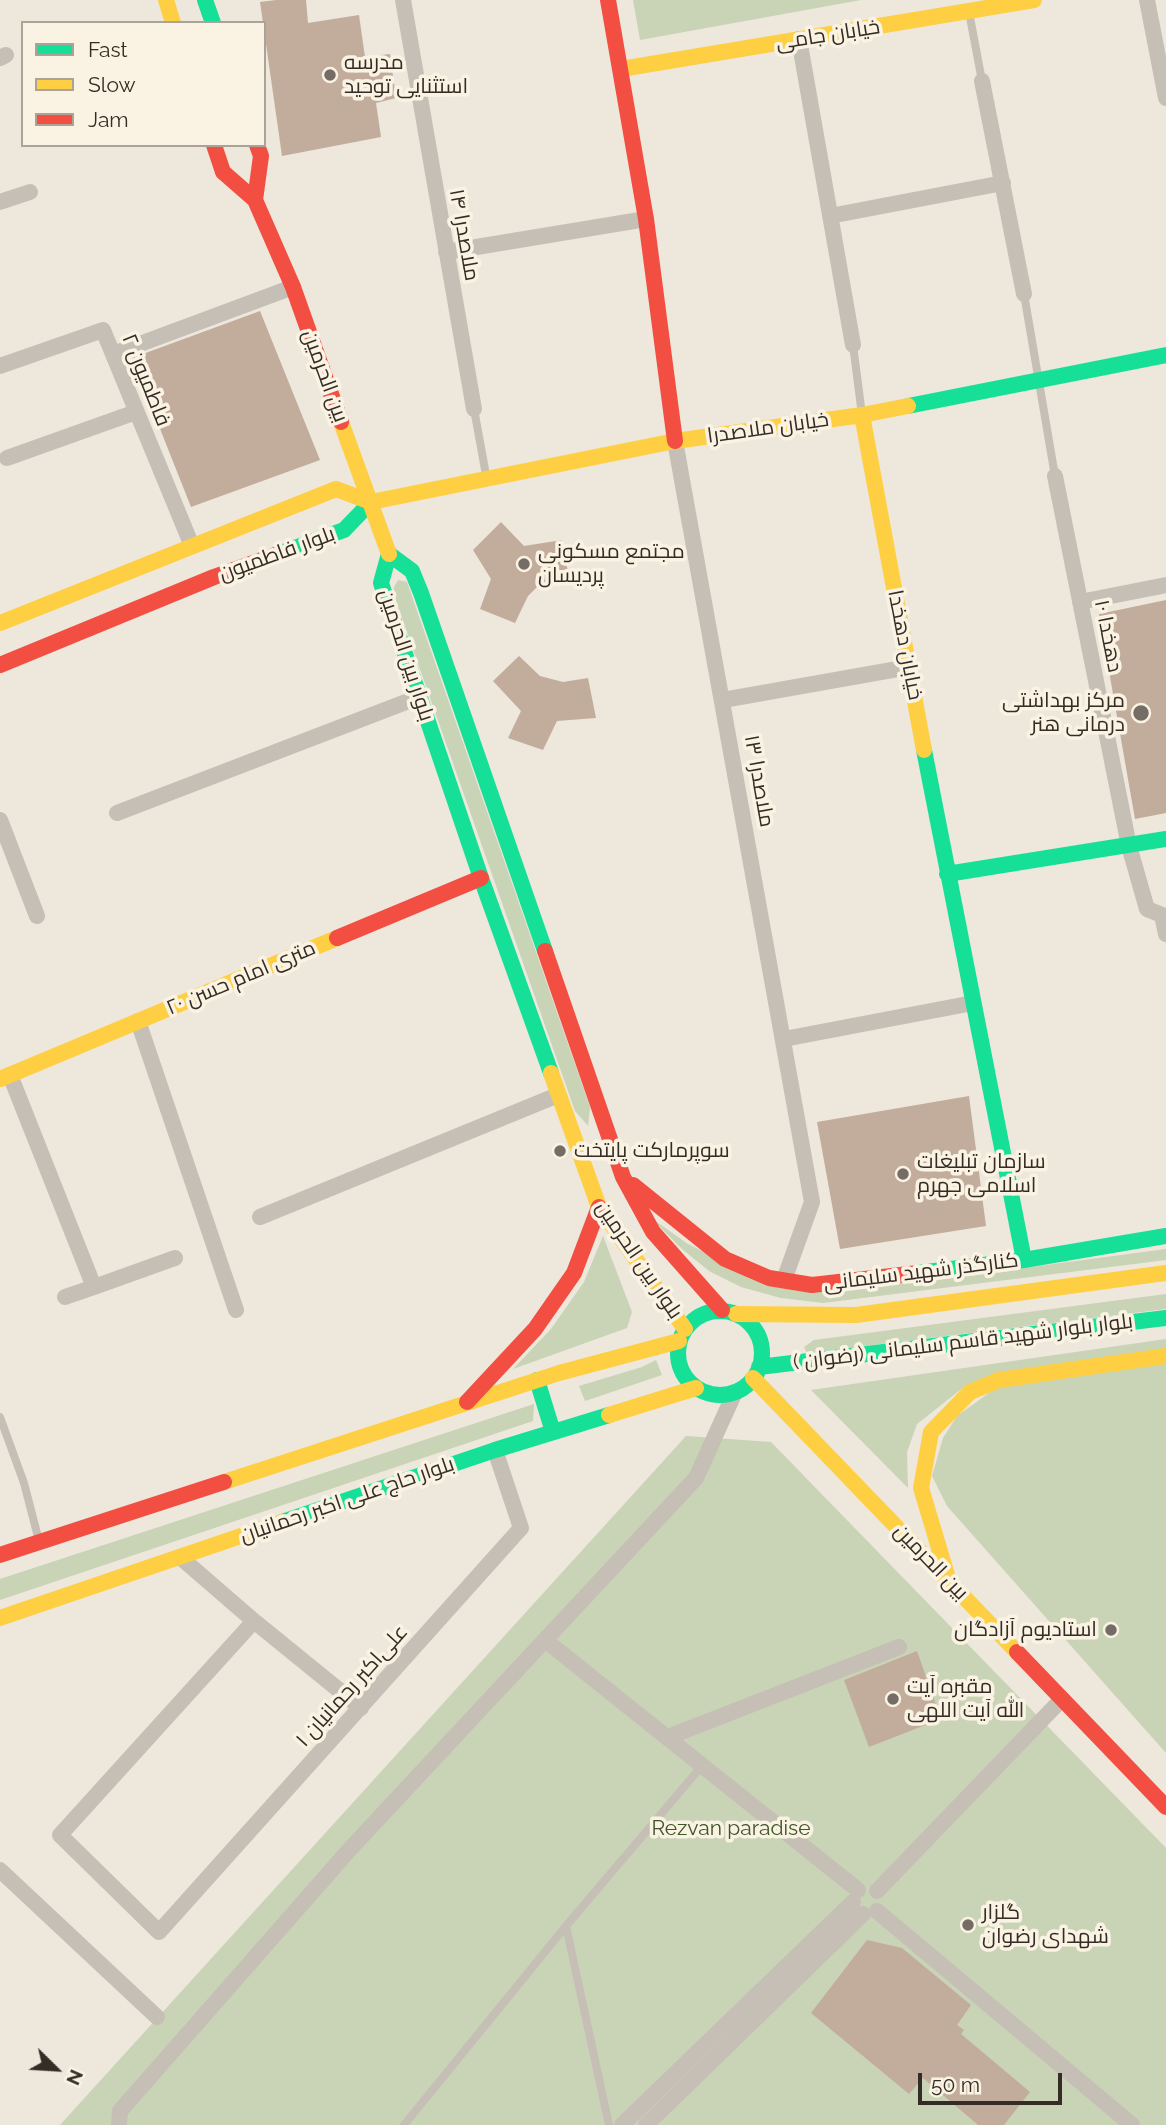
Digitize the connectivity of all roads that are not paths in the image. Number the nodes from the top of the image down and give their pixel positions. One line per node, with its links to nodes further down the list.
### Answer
1 (166, 0): 8 (main road)
2 (205, 0): 9 (main road)
3 (403, 0): 22 (street, ملاصدرا ۱۴)
4 (608, 0): 11 (main road)
5 (1034, 0): 7 (main road, خیابان جامی)
6 (1147, 0): 13 (street)
7 (968, 6): 10 (main road, خیابان جامی); 12 (lane)
8 (172, 21)
9 (212, 21)
10 (799, 39): 11 (main road, خیابان جامی); 20 (street)
11 (621, 69): 21 (main road)
12 (982, 81): 16 (street)
13 (1166, 98)
14 (215, 147): 18 (main road)
15 (258, 147): 18 (main road)
16 (1003, 183): 20 (street); 24 (street)
17 (30, 192): 19 (street)
18 (255, 200): 23 (main road, بین الحرمین)
19 (0, 202)
20 (830, 216): 25 (street)
21 (646, 219): 22 (street); 33 (main road)
22 (446, 252): 30 (street, ملاصدرا ۱۴)
23 (293, 287): 26 (street); 37 (main road, بین الحرمین)
24 (1024, 294): 29 (lane)
25 (853, 345): 32 (lane)
26 (113, 354): 28 (street, فاطمیون ۲); 31 (street, فاطمیون ۲)
27 (1166, 355): 29 (main road, خیابان ملاصدرا)
28 (0, 366)
29 (1038, 380): 32 (main road, خیابان ملاصدرا); 35 (lane)
30 (474, 409): 36 (lane, ملاصدرا ۱۴)
31 (136, 412): 34 (street); 39 (street, فاطمیون ۲)
32 (862, 415): 33 (main road, خیابان ملاصدرا); 45 (main road, خیابان دهخدا)
33 (676, 441): 36 (main road, خیابان ملاصدرا); 47 (street, ملاصدرا ۱۳)
34 (7, 458)
35 (1055, 476): 42 (street, دهخدا ۱۰)
36 (487, 477): 37 (main road, خیابان ملاصدرا)
37 (371, 502): 38 (main road, بلوار فاطمیون); 38 (main road, بلوار فاطمیون); 40 (main road, بین الحرمین)
38 (301, 524): 39 (main road, بلوار فاطمیون); 44 (main road, بلوار فاطمیون)
39 (192, 546): 43 (main road, بلوار فاطمیون)
40 (389, 554): 46 (main road, بلوار بین الحرمین); 61 (main road, بلوار بین الحرمین)
41 (1166, 585): 42 (street)
42 (1080, 602): 51 (street, دهخدا ۱۰)
43 (0, 623)
44 (0, 665)
45 (909, 667): 47 (street); 52 (main road, خیابان دهخدا)
46 (419, 697): 48 (street); 53 (main road, بلوار بین الحرمین)
47 (723, 700): 58 (street, ملاصدرا ۱۳)
48 (117, 813)
49 (0, 820): 54 (street)
50 (1166, 839): 51 (main road)
51 (1129, 846): 52 (main road); 55 (street, دهخدا ۱۰)
52 (947, 874): 56 (main road, خیابان دهخدا)
53 (481, 878): 57 (main road, ۲۰ متری امام حسن); 60 (main road, بلوار بین الحرمین)
54 (37, 916)
55 (1166, 934)
56 (973, 1003): 58 (street); 67 (main road, خیابان دهخدا)
57 (138, 1021): 59 (main road, ۲۰ متری امام حسن); 72 (street)
58 (784, 1039): 69 (street, ملاصدرا ۱۳)
59 (5, 1077): 70 (street)
60 (558, 1095): 61 (main road, بلوار بین الحرمین); 64 (street)
61 (591, 1136): 62 (main road, بلوار بین الحرمین); 63 (main road, بلوار بین الحرمین)
62 (623, 1177): 69 (main road, کنارگذر شهید سلیمانی); 73 (main road, بلوار بین الحرمین)
63 (599, 1207): 75 (main road, بلوار بین الحرمین); 81 (main road)
64 (260, 1217)
65 (1166, 1236): 67 (main road, کنارگذر شهید سلیمانی)
66 (175, 1258): 70 (street)
67 (1024, 1260): 69 (main road, کنارگذر شهید سلیمانی)
68 (1166, 1273): 73 (main road, بلوار بلوار شهید قاسم سلیمانی (رضوان ))
69 (784, 1280)
70 (94, 1287): 71 (street)
71 (65, 1297)
72 (236, 1310)
73 (729, 1312): 75 (main road); 77 (main road)
74 (1166, 1318): 77 (main road, بلوار بلوار شهید قاسم سلیمانی (رضوان ))
75 (682, 1335): 78 (main road); 79 (main road)
76 (1166, 1356): 88 (main road)
77 (756, 1372): 80 (main road); 88 (main road, بین الحرمین)
78 (537, 1380): 81 (main road); 83 (main road)
79 (696, 1388): 80 (main road); 83 (main road, بلوار حاج علی اکبر رحمانیان)
80 (735, 1392): 91 (street)
81 (465, 1404): 85 (main road)
82 (0, 1417): 85 (lane)
83 (553, 1432): 84 (main road, بلوار حاج علی اکبر رحمانیان)
84 (495, 1450): 87 (main road, بلوار حاج علی اکبر رحمانیان); 94 (street, علی‌اکبر رحمانیان ۱)
85 (39, 1542): 86 (main road)
86 (0, 1555)
87 (180, 1557): 89 (main road, بلوار حاج علی اکبر رحمانیان); 90 (street)
88 (948, 1581): 93 (main road, بین الحرمین)
89 (0, 1618)
90 (254, 1622): 94 (street); 94 (street, علی‌اکبر رحمانیان ۱)
91 (545, 1640): 95 (street); 102 (street)
92 (899, 1647): 95 (street)
93 (1062, 1699): 97 (main road, بین الحرمین); 99 (street)
94 (361, 1708)
95 (668, 1737): 96 (street)
96 (701, 1767): 99 (street); 100 (lane)
97 (1166, 1807)
98 (0, 1870): 101 (street)
99 (863, 1904): 105 (street); 106 (street); 107 (street)
100 (566, 1926): 103 (lane); 104 (lane)
101 (158, 2017)
102 (119, 2125)
103 (404, 2125)
104 (609, 2125)
105 (622, 2125)
106 (646, 2125)
107 (1132, 2125)

